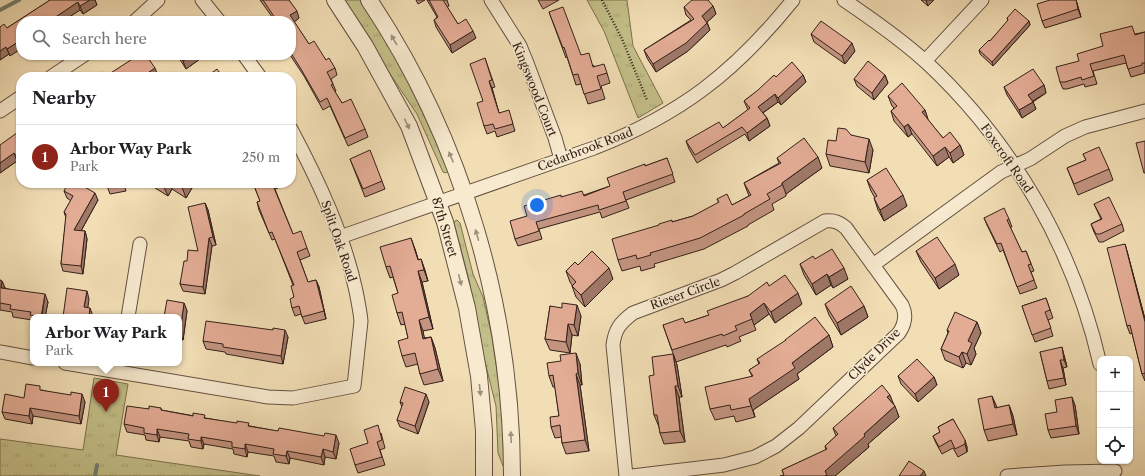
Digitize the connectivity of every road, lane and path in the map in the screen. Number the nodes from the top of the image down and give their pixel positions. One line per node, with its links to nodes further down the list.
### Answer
1 (158, 0): 10 (street)
2 (202, 0): 11 (street)
3 (335, 0): 25 (street, 87th Street, one-way to 25)
4 (369, 0): 24 (street, one-way to 4)
5 (491, 0): 22 (street, Kingswood Court)
6 (602, 0): 18 (path)
7 (793, 0): 22 (street, Cedarbrook Road)
8 (844, 0): 14 (street, Foxcroft Road)
9 (982, 0): 14 (street)
10 (140, 16)
11 (215, 16)
12 (76, 60): 15 (street)
13 (248, 60): 16 (street)
14 (925, 61): 23 (street, Foxcroft Road)
15 (58, 72)
16 (256, 72)
17 (16, 100): 19 (street)
18 (647, 100)
19 (0, 111)
20 (1145, 111): 23 (street)
21 (296, 138): 26 (street, Split Oak Road)
22 (561, 160): 24 (street, Cedarbrook Road)
23 (1015, 166): 28 (street); 31 (street, Foxcroft Road)
24 (465, 193): 25 (street, Cedarbrook Road); 37 (street, one-way to 24)
25 (439, 202): 26 (street, Cedarbrook Road); 36 (street, 87th Street, one-way to 36)
26 (340, 237): 34 (street, Split Oak Road)
27 (140, 244): 29 (street)
28 (873, 265): 38 (street, Rieser Circle); 39 (street, Clyde Drive)
29 (128, 314)
30 (0, 352): 32 (street)
31 (1098, 356)
32 (30, 357)
33 (97, 366): 34 (street)
34 (119, 368)
35 (1115, 469): 40 (street)
36 (484, 476)
37 (512, 476)
38 (626, 476)
39 (632, 476)
40 (1007, 476)

